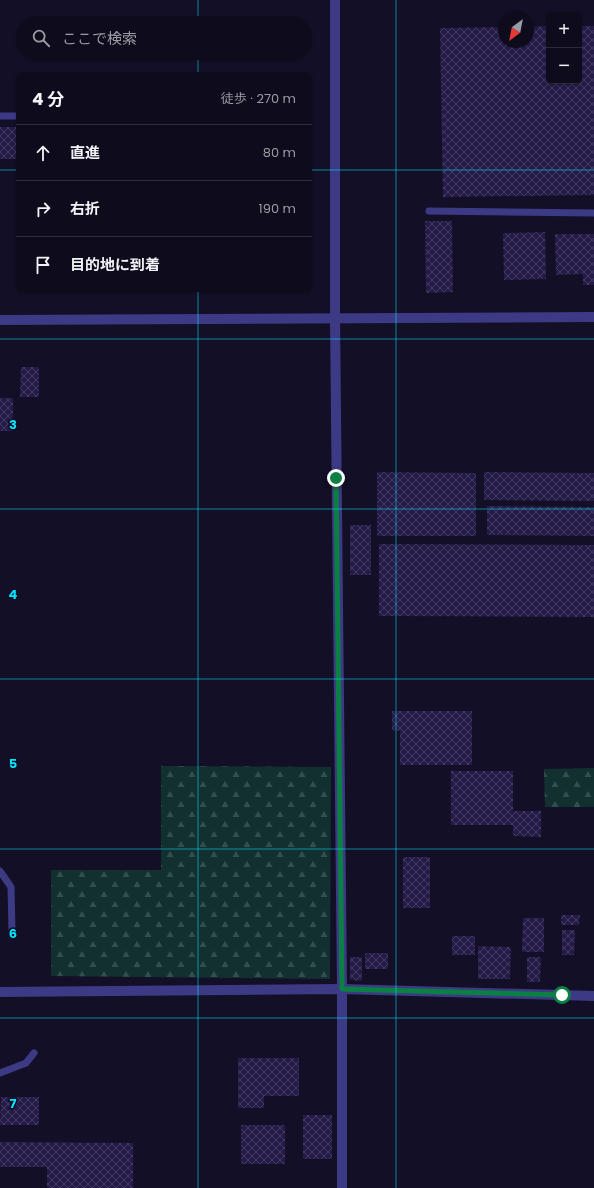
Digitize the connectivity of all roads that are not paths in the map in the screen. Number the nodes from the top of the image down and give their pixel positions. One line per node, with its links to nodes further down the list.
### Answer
1 (335, 0): 7 (street)
2 (0, 116): 3 (lane)
3 (16, 116)
4 (429, 212): 5 (lane)
5 (594, 212)
6 (594, 317): 7 (street)
7 (335, 318): 8 (street); 11 (street)
8 (0, 320)
9 (0, 872): 10 (lane)
10 (12, 932)
11 (342, 989): 12 (street); 13 (street); 16 (street)
12 (0, 992)
13 (594, 996)
14 (34, 1053): 15 (lane)
15 (0, 1073)
16 (342, 1188)

